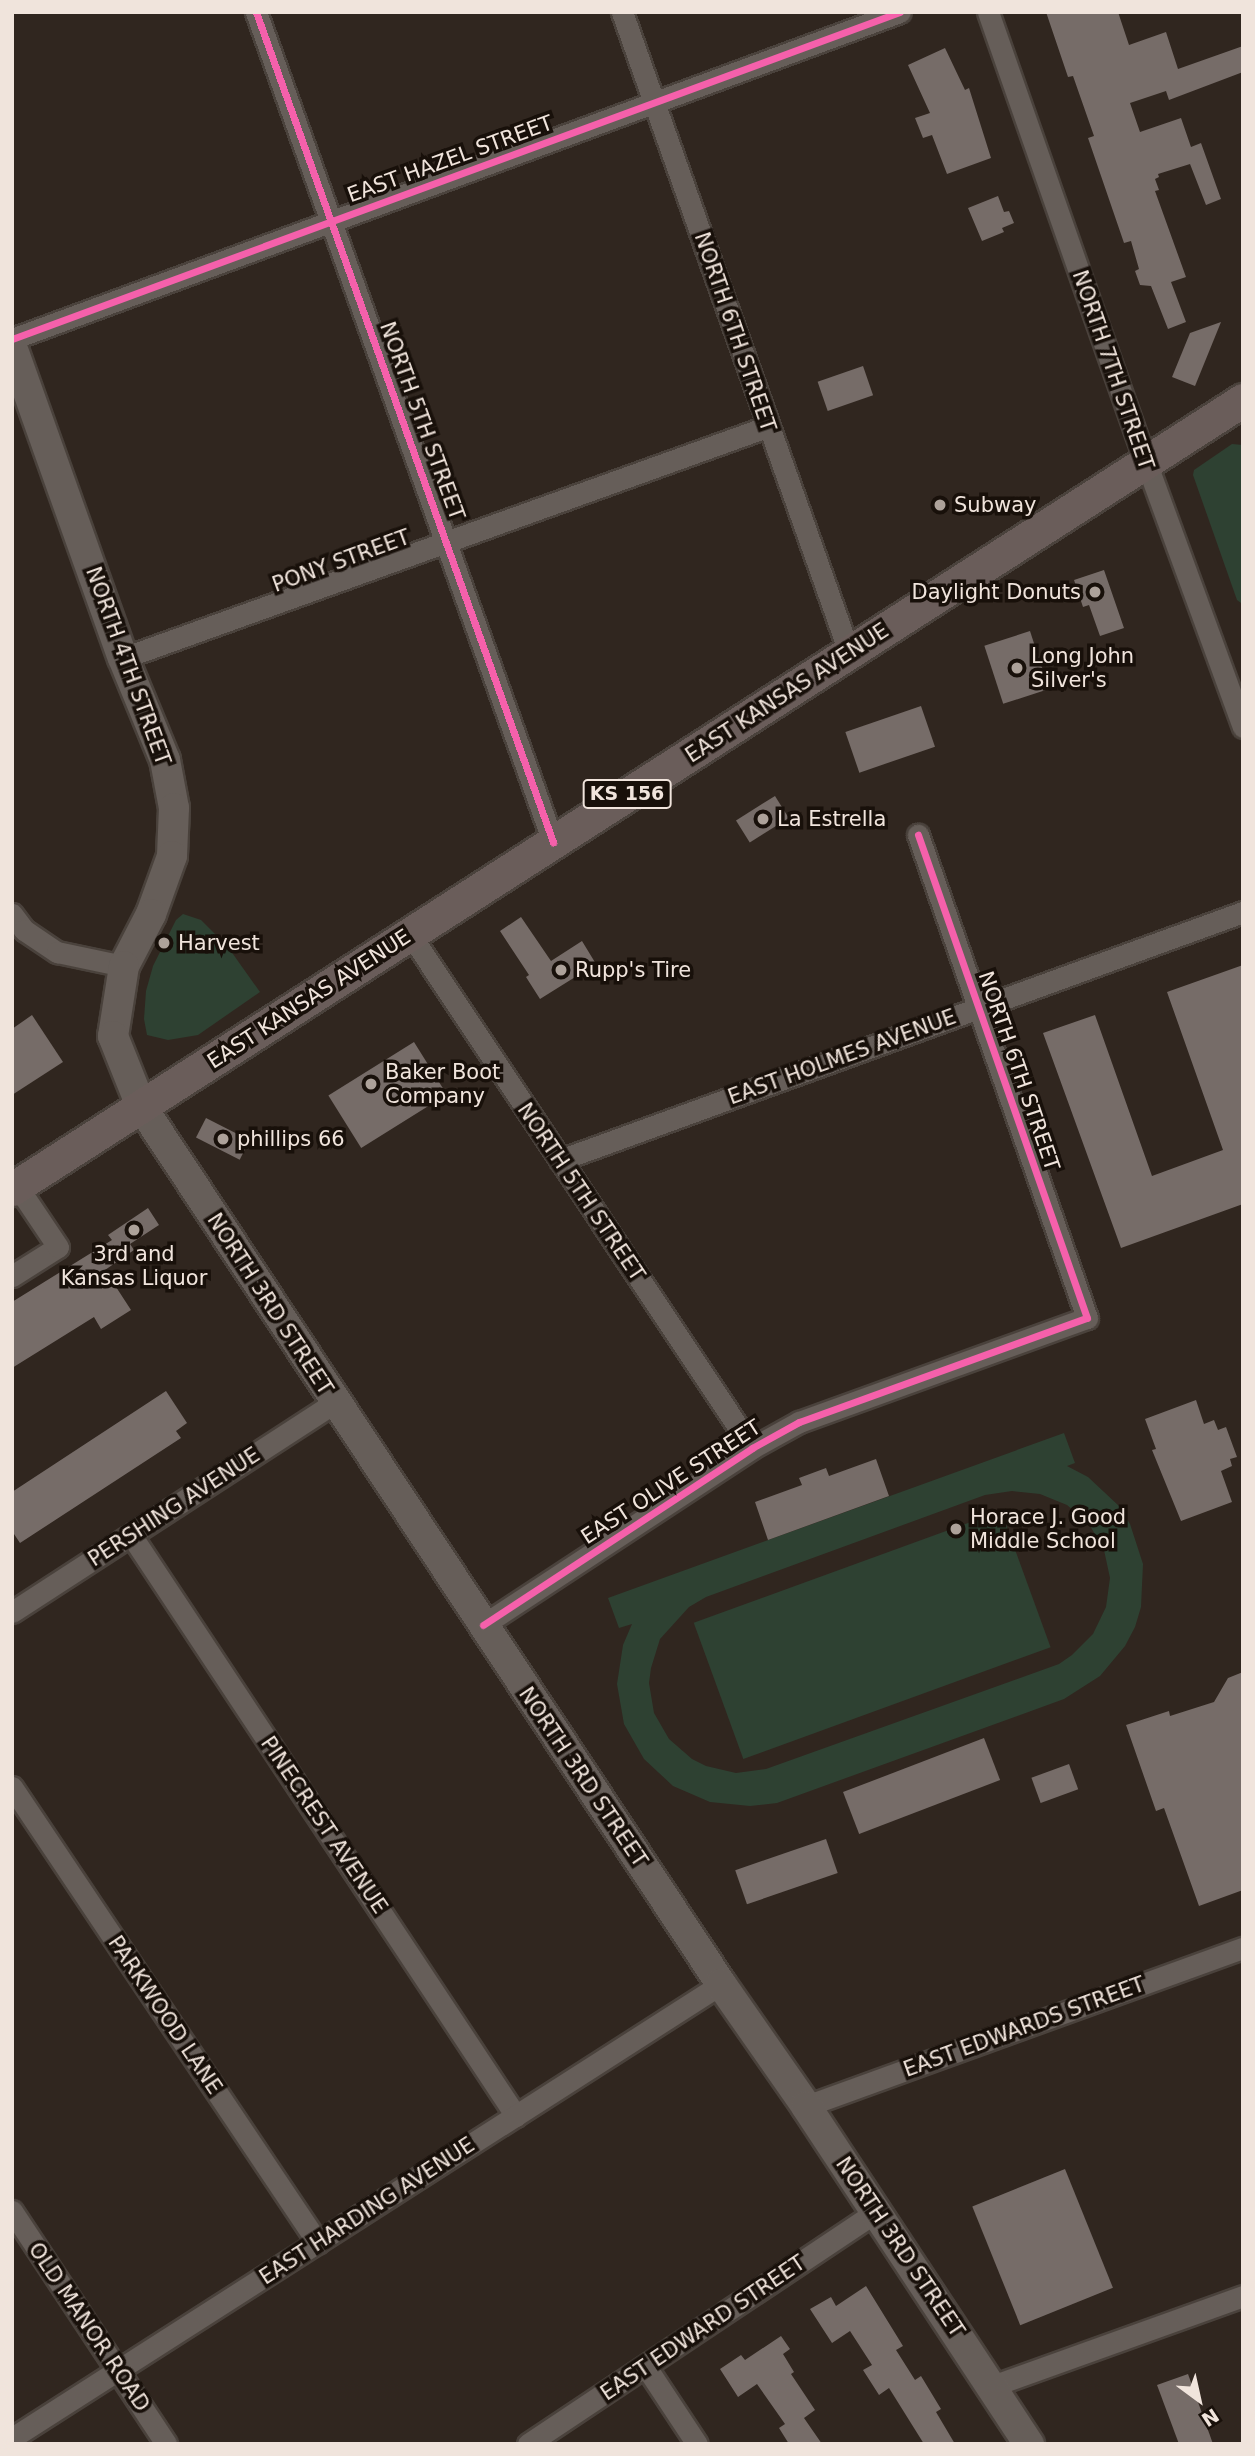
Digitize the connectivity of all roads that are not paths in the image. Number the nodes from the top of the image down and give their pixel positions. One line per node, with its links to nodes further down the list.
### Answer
1 (256, 12): 6 (street, NORTH 5TH STREET)
2 (622, 12): 5 (street, NORTH 6TH STREET)
3 (900, 12): 5 (street, EAST HAZEL STREET)
4 (988, 12): 11 (street, NORTH 7TH STREET)
5 (654, 103): 6 (street, EAST HAZEL STREET); 10 (street, NORTH 6TH STREET)
6 (332, 221): 7 (street, EAST HAZEL STREET); 12 (street, NORTH 5TH STREET)
7 (12, 338)
8 (12, 347): 14 (main road, NORTH 4TH STREET)
9 (1243, 400): 11 (main road, EAST KANSAS AVENUE / KS 156)
10 (768, 426): 12 (street, PONY STREET); 13 (street, NORTH 6TH STREET)
11 (1146, 462): 13 (main road, EAST KANSAS AVENUE / KS 156); 15 (street, NORTH 7TH STREET)
12 (447, 542): 14 (street, PONY STREET); 17 (street, NORTH 5TH STREET)
13 (849, 652): 17 (main road, EAST KANSAS AVENUE / KS 156)
14 (123, 657): 21 (main road, NORTH 4TH STREET)
15 (1243, 727)
16 (918, 835): 22 (street, NORTH 6TH STREET)
17 (553, 842): 20 (main road, EAST KANSAS AVENUE / KS 156)
18 (1243, 912): 22 (street, EAST HOLMES AVENUE)
19 (12, 914): 21 (street)
20 (410, 934): 23 (main road, EAST KANSAS AVENUE / KS 156); 24 (street, NORTH 5TH STREET)
21 (124, 966): 23 (main road, NORTH 4TH STREET)
22 (979, 1007): 24 (street, EAST HOLMES AVENUE); 27 (street, NORTH 6TH STREET)
23 (141, 1106): 25 (main road, EAST KANSAS AVENUE / KS 156); 28 (main road, NORTH 3RD STREET)
24 (560, 1160): 29 (street, NORTH 5TH STREET)
25 (15, 1188): 26 (street)
26 (12, 1276)
27 (1087, 1318): 29 (street, EAST OLIVE STREET)
28 (335, 1402): 30 (street, PERSHING AVENUE); 32 (main road, NORTH 3RD STREET)
29 (752, 1448): 32 (street, EAST OLIVE STREET)
30 (131, 1535): 31 (street, PERSHING AVENUE); 37 (street, PINECREST AVENUE)
31 (12, 1612)
32 (483, 1625): 35 (main road, NORTH 3RD STREET)
33 (12, 1787): 40 (street, PARKWOOD LANE)
34 (1243, 1948): 36 (street, EAST EDWARDS STREET)
35 (721, 1984): 36 (main road, NORTH 3RD STREET); 37 (street, EAST HARDING AVENUE)
36 (806, 2106): 39 (main road, NORTH 3RD STREET)
37 (516, 2116): 40 (street, EAST HARDING AVENUE)
38 (12, 2211): 43 (street, OLD MANOR ROAD)
39 (876, 2212): 42 (street, EAST EDWARD STREET); 44 (main road, NORTH 3RD STREET)
40 (318, 2243): 43 (street, EAST HARDING AVENUE)
41 (1243, 2296): 44 (street)
42 (646, 2367): 47 (street, EAST EDWARD STREET); 48 (street)
43 (118, 2370): 45 (street, EAST HARDING AVENUE); 46 (street, OLD MANOR ROAD)
44 (992, 2386): 49 (main road, NORTH 3RD STREET)
45 (12, 2438)
46 (166, 2444)
47 (528, 2444)
48 (697, 2444)
49 (1029, 2444)

